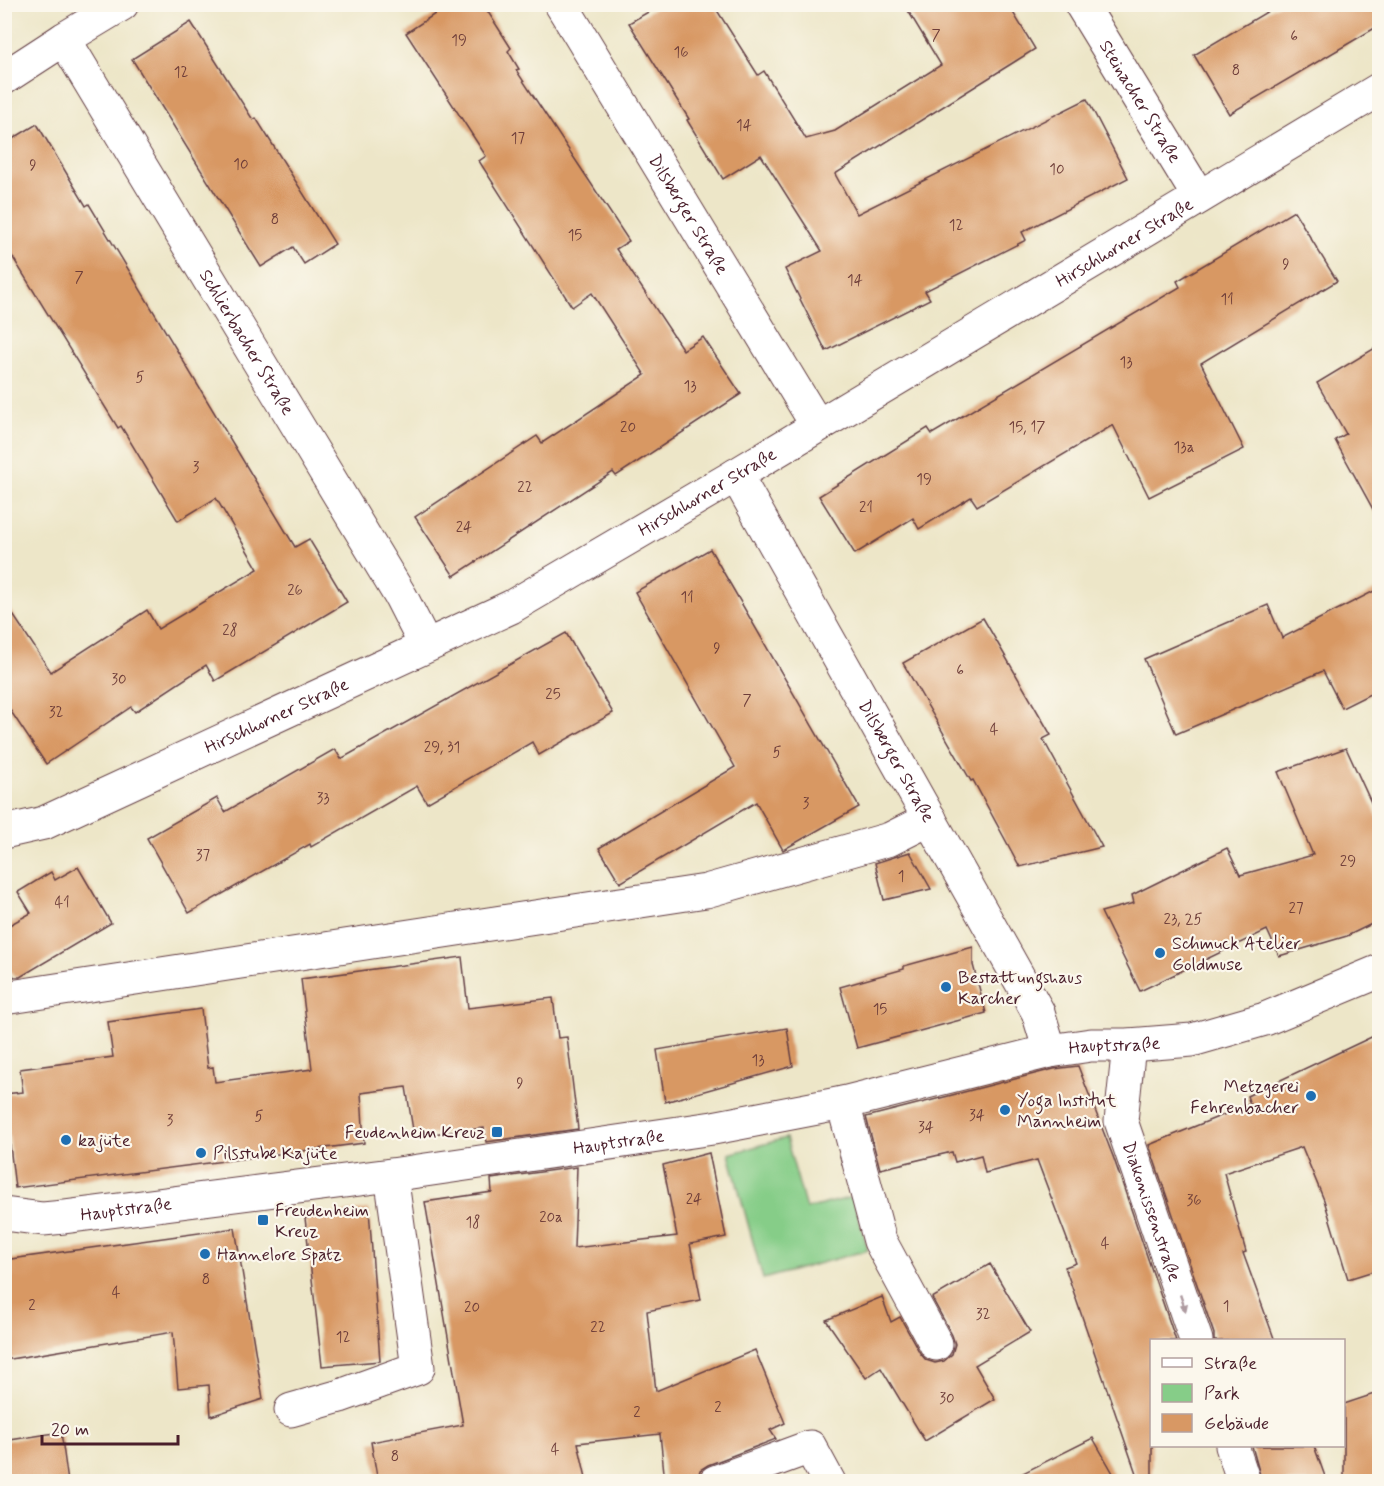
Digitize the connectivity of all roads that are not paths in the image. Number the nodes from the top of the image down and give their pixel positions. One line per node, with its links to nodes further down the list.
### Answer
1 (122, 4): 4 (street)
2 (561, 4): 8 (street, Dilsberger Straße)
3 (1081, 4): 7 (street, Steinacher Straße)
4 (64, 39): 5 (street); 10 (street, Schlierbacher Straße)
5 (4, 78)
6 (1380, 88): 7 (street, Hirschhorner Straße)
7 (1199, 197): 8 (street, Hirschhorner Straße)
8 (817, 425): 9 (street, Hirschhorner Straße)
9 (736, 475): 10 (street, Hirschhorner Straße); 11 (street, Dilsberger Straße)
10 (426, 646): 12 (street, Hirschhorner Straße)
11 (930, 819): 14 (street); 16 (street, Dilsberger Straße)
12 (4, 832)
13 (1380, 971): 15 (street, Hauptstraße)
14 (4, 998)
15 (1129, 1045): 16 (street, Hauptstraße); 20 (street, Diakonissenstraße, one-way to 20)
16 (1050, 1051): 17 (street, Hauptstraße)
17 (843, 1103): 18 (street, Hauptstraße); 21 (street)
18 (391, 1175): 19 (street, Hauptstraße); 22 (street)
19 (4, 1214)
20 (1195, 1339)
21 (936, 1344)
22 (291, 1410)
23 (1232, 1447): 26 (street)
24 (715, 1482): 25 (street)
25 (829, 1482)
26 (1244, 1482)

